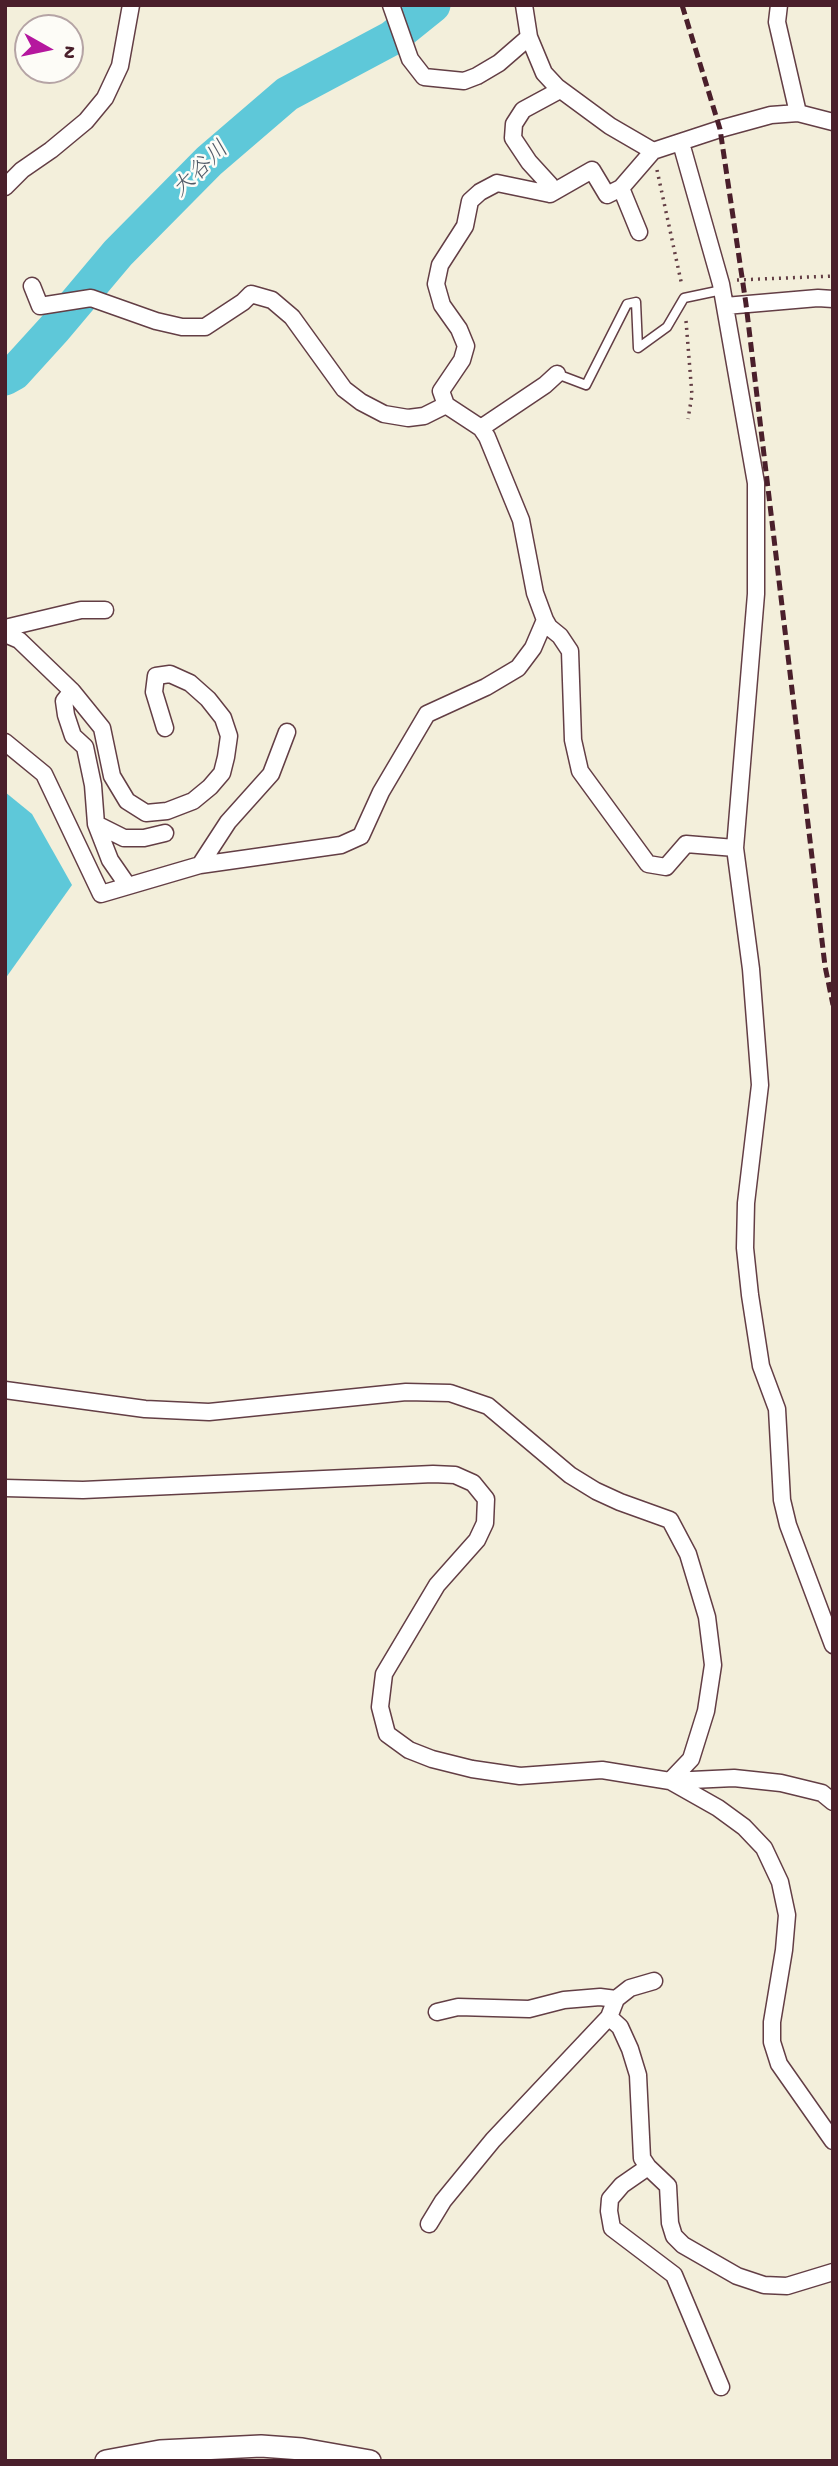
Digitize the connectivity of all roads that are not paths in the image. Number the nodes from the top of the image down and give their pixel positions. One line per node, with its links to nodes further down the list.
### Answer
1 (131, 5): 11 (street)
2 (391, 5): 5 (street)
3 (524, 5): 5 (street)
4 (779, 5): 7 (street)
5 (529, 37): 6 (street)
6 (560, 90): 10 (street); 13 (street)
7 (799, 113): 8 (street); 9 (street)
8 (833, 122)
9 (681, 143): 10 (street); 16 (street)
10 (653, 151): 12 (street)
11 (5, 187)
12 (621, 188): 13 (street); 14 (street)
13 (550, 194): 19 (street)
14 (639, 232)
15 (32, 286): 19 (street)
16 (723, 298): 17 (street); 18 (lane); 31 (street)
17 (833, 299)
18 (557, 374): 20 (street)
19 (446, 405): 20 (street)
20 (481, 428): 22 (street)
21 (105, 610): 23 (street)
22 (545, 620): 31 (street); 32 (street)
23 (5, 628)
24 (5, 634): 25 (street)
25 (72, 691): 26 (street); 29 (street)
26 (165, 728)
27 (287, 732): 32 (street)
28 (5, 742): 33 (street)
29 (96, 824): 30 (street); 33 (street)
30 (165, 833)
31 (736, 848): 36 (street)
32 (200, 865): 33 (street)
33 (128, 886)
34 (5, 1390): 37 (street)
35 (5, 1488): 37 (street)
36 (833, 1645)
37 (670, 1781): 38 (street); 43 (street)
38 (833, 1802)
39 (654, 1981): 40 (street)
40 (616, 1999): 41 (street); 42 (street)
41 (437, 2012)
42 (609, 2017): 44 (street); 45 (street)
43 (833, 2141)
44 (648, 2167): 46 (street); 47 (street)
45 (429, 2224)
46 (833, 2272)
47 (722, 2387)
48 (106, 2461): 49 (street)
49 (370, 2461)

